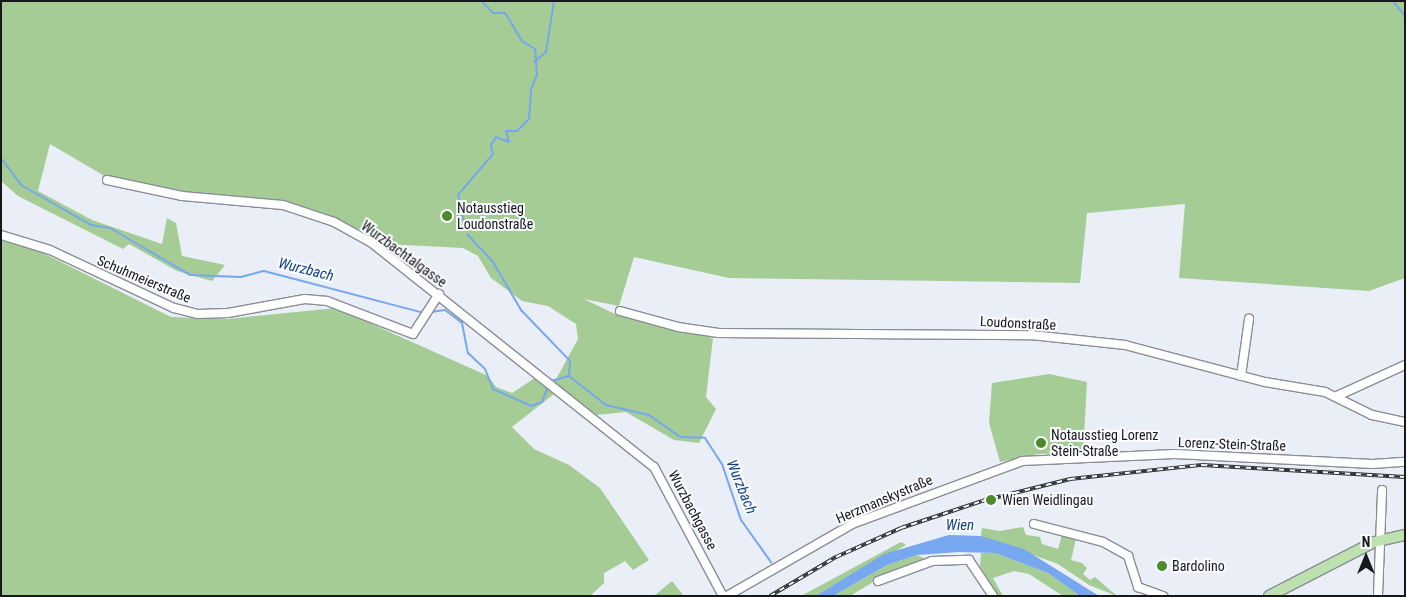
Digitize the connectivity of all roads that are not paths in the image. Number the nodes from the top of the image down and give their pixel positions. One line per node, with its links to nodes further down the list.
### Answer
1 (107, 180): 3 (street, Wurzbachtalgasse)
2 (1, 235): 3 (street, Schuhmeierstraße)
3 (439, 294): 8 (street, Wurzbachtalgasse)
4 (620, 311): 7 (street, Loudonstraße)
5 (1249, 319): 7 (street)
6 (1405, 365): 9 (street)
7 (1241, 376): 9 (street, Loudonstraße)
8 (557, 390): 19 (street, Wurzbachgasse)
9 (1337, 396): 10 (street, Loudonstraße)
10 (1405, 422)
11 (1405, 462): 12 (street, Lorenz-Stein-Straße)
12 (1001, 468): 17 (street, Herzmanskystraße)
13 (1382, 490): 16 (street)
14 (1034, 524): 21 (street)
15 (1405, 535): 16 (main road)
16 (1380, 540): 22 (main road); 23 (street)
17 (770, 569): 19 (street, Wurzbachgasse)
18 (878, 581): 20 (street)
19 (725, 596)
20 (993, 596)
21 (1163, 596)
22 (1269, 596)
23 (1378, 596)

